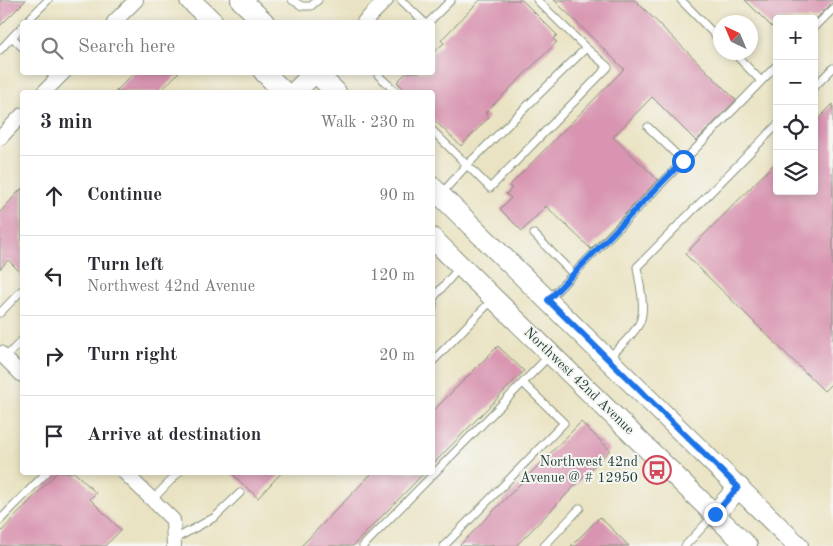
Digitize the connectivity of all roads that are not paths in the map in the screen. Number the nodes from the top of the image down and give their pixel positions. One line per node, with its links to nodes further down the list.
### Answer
1 (48, 0): 13 (lane)
2 (136, 0): 14 (street)
3 (190, 0): 15 (main road)
4 (241, 0): 16 (main road)
5 (292, 0): 6 (lane)
6 (318, 0)
7 (386, 0): 17 (street)
8 (401, 0): 18 (lane)
9 (450, 0): 19 (lane)
10 (537, 0): 25 (lane)
11 (681, 0): 22 (lane)
12 (833, 9): 20 (lane)
13 (28, 20)
14 (116, 20)
15 (211, 20)
16 (262, 20)
17 (366, 20)
18 (422, 20)
19 (431, 20)
20 (818, 24)
21 (20, 29): 23 (lane)
22 (713, 33)
23 (12, 37): 24 (lane); 26 (lane)
24 (20, 45)
25 (586, 48): 48 (lane); 48 (lane)
26 (0, 50)
27 (741, 60): 35 (lane)
28 (833, 68): 36 (lane)
29 (773, 69): 35 (lane)
30 (57, 75): 37 (street)
31 (267, 75): 38 (main road)
32 (312, 75): 39 (main road)
33 (318, 75): 40 (main road)
34 (378, 75): 41 (lane)
35 (761, 81): 47 (lane)
36 (818, 83)
37 (46, 90)
38 (281, 90)
39 (297, 90)
40 (334, 90)
41 (394, 90)
42 (20, 117): 46 (street)
43 (648, 127): 47 (lane)
44 (773, 129): 63 (lane)
45 (435, 133): 48 (lane)
46 (0, 138)
47 (683, 161): 53 (lane)
48 (468, 166): 49 (lane)
49 (436, 191): 57 (main road)
50 (534, 234): 53 (lane)
51 (435, 241): 52 (main road, Northwest 42nd Avenue)
52 (462, 266): 55 (lane); 56 (main road, Northwest 42nd Avenue)
53 (573, 274): 57 (lane)
54 (20, 292): 58 (lane)
55 (435, 294)
56 (494, 298): 60 (main road, Northwest 42nd Avenue); 62 (lane)
57 (548, 300): 63 (main road)
58 (0, 313)
59 (20, 342): 61 (lane)
60 (551, 354): 65 (lane); 75 (main road, Northwest 42nd Avenue)
61 (2, 355): 64 (street)
62 (435, 359)
63 (608, 359): 71 (main road)
64 (20, 373)
65 (523, 383): 66 (lane); 79 (lane)
66 (435, 473)
67 (44, 475): 76 (lane)
68 (127, 475): 73 (street)
69 (176, 475): 73 (lane)
70 (433, 475): 78 (lane)
71 (738, 487): 75 (main road); 83 (main road)
72 (240, 493): 77 (lane)
73 (152, 500): 77 (street)
74 (580, 508): 80 (lane)
75 (715, 514): 81 (lane); 82 (main road, Northwest 42nd Avenue)
76 (0, 520)
77 (174, 542)
78 (363, 546)
79 (444, 546)
80 (544, 546)
81 (685, 546)
82 (747, 546)
83 (798, 546)

